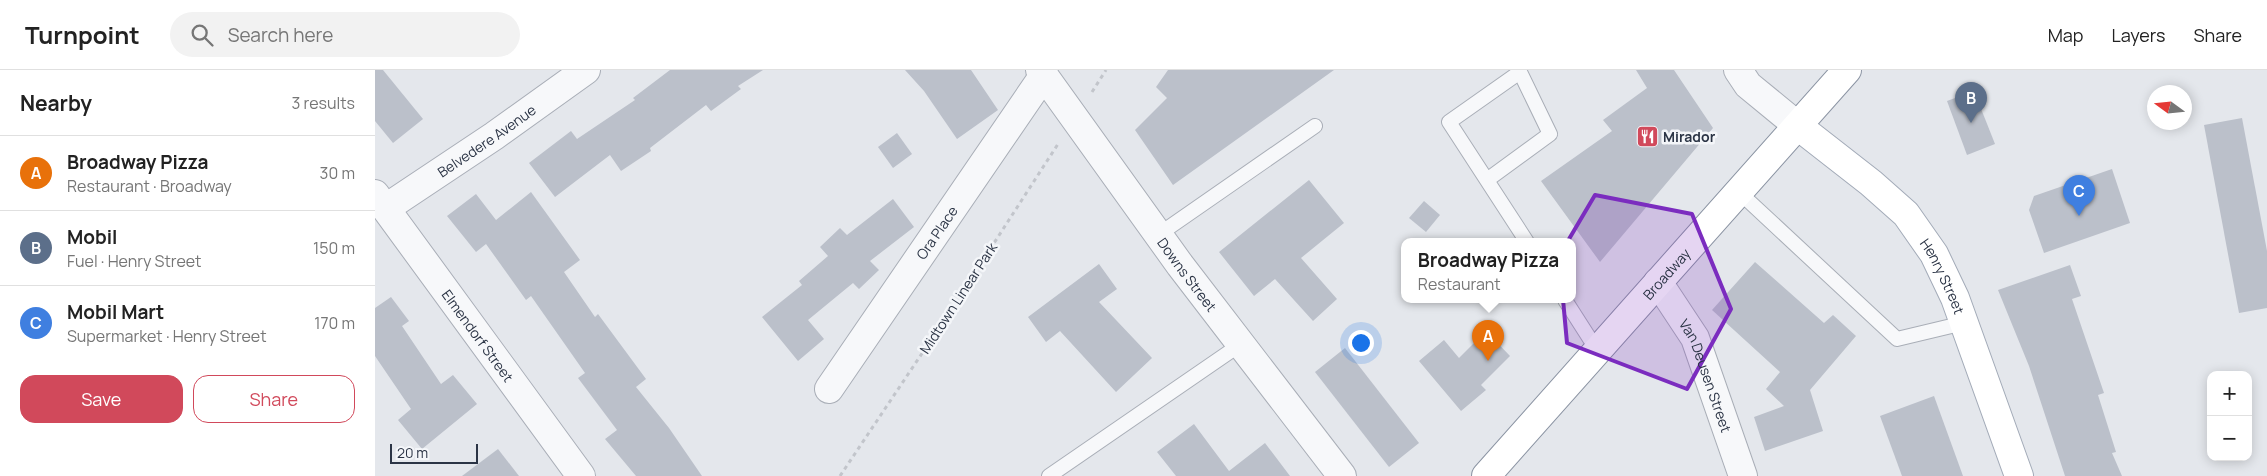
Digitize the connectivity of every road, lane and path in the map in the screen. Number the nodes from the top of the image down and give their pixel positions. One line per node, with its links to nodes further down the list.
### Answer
1 (586, 70): 10 (street, Belvedere Avenue)
2 (1738, 70): 7 (street)
3 (1847, 70): 7 (main road, Broadway)
4 (1041, 73): 5 (street, Downs Street); 18 (street, Ora Place)
5 (1075, 118): 11 (street, Downs Street); 21 (path, Midtown Linear Park)
6 (1315, 126): 11 (lane)
7 (1798, 126): 9 (main road, Broadway); 15 (main road, Henry Street)
8 (1487, 180): 8 (lane); 12 (lane)
9 (1739, 192): 13 (main road, Broadway); 15 (lane)
10 (380, 201): 20 (street, Elmendorf Street)
11 (1159, 235): 16 (street, Downs Street)
12 (1524, 238)
13 (1658, 282): 17 (main road, Broadway); 24 (street, Van Deusen Street)
14 (1567, 303): 17 (lane)
15 (1964, 323): 25 (main road, Henry Street)
16 (1241, 344): 22 (lane); 23 (street, Downs Street)
17 (1597, 350): 19 (main road, Broadway)
18 (829, 389)
19 (1488, 475)
20 (581, 476)
21 (840, 476)
22 (1049, 476)
23 (1342, 476)
24 (1743, 476)
25 (2019, 476)

